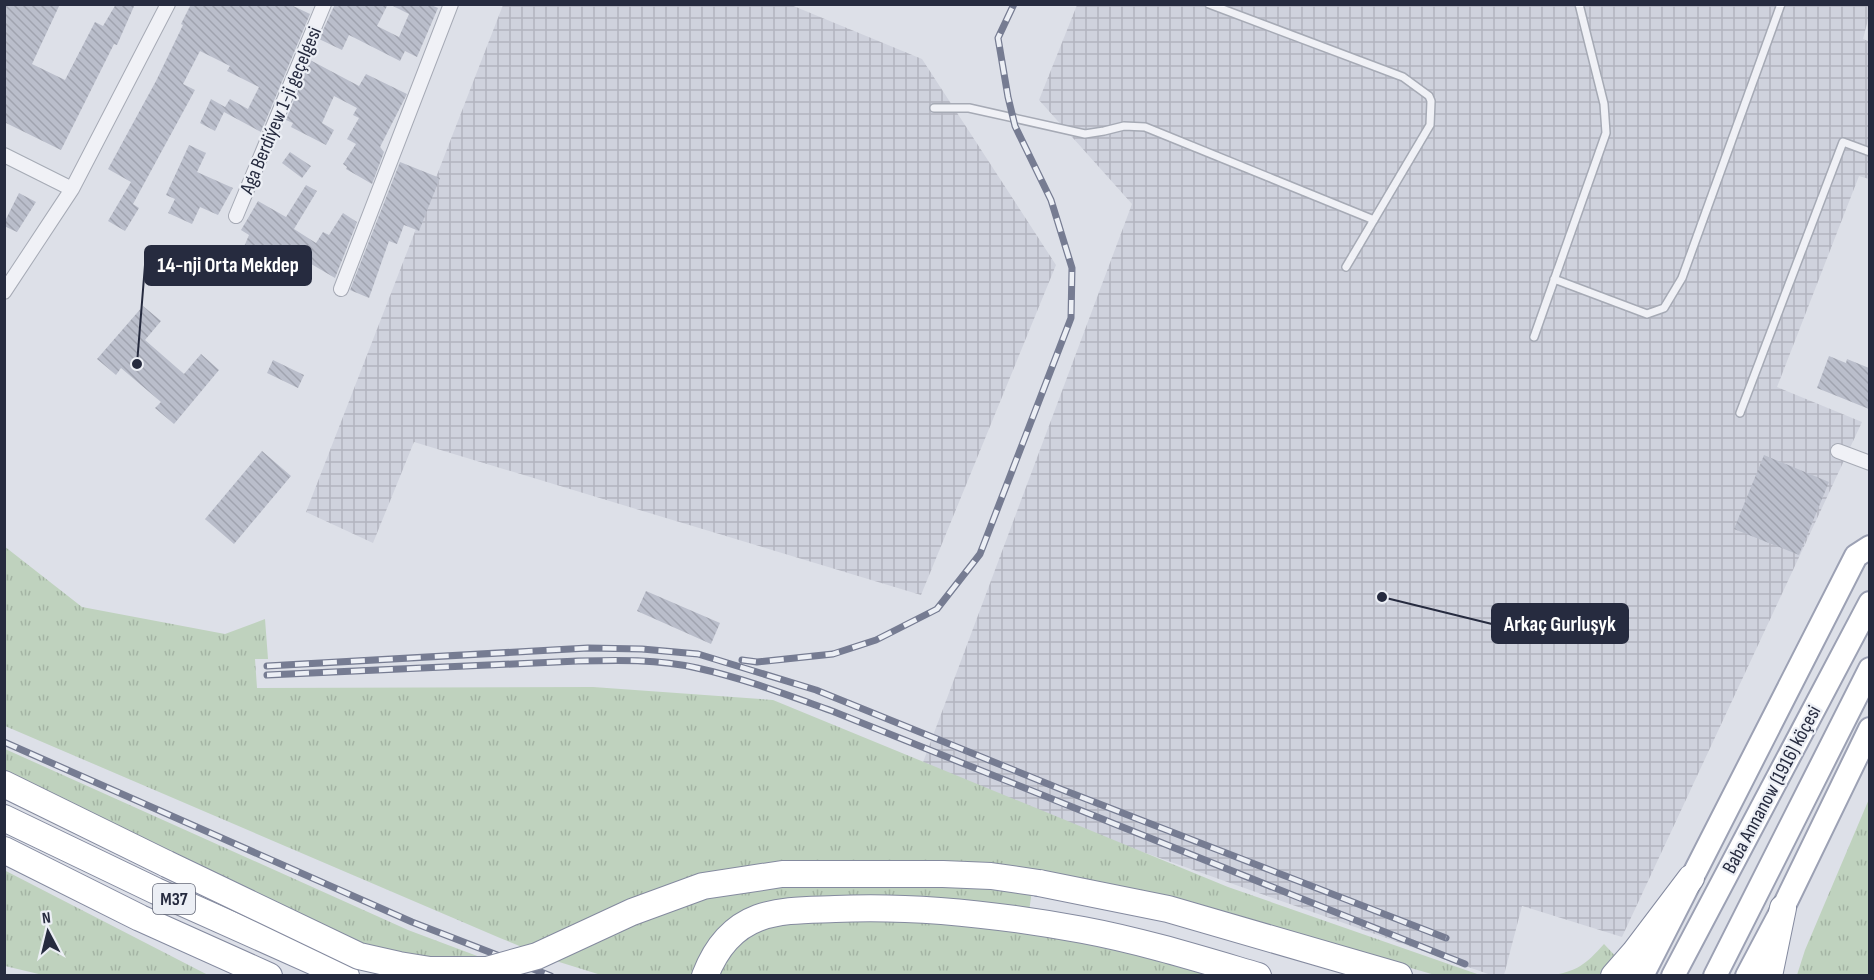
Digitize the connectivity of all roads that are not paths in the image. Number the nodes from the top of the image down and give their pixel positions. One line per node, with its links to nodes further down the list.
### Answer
1 (168, 4): 10 (street)
2 (324, 4): 11 (street, Aga Berdiýew 1-ji geçelgesi)
3 (451, 4): 15 (street)
4 (1209, 4): 12 (lane)
5 (1579, 4): 14 (lane)
6 (1781, 4): 14 (lane)
7 (934, 108): 12 (lane)
8 (1869, 152): 18 (lane)
9 (4, 155): 10 (street)
10 (72, 189): 16 (street)
11 (236, 216)
12 (1374, 220): 13 (lane)
13 (1346, 267)
14 (1554, 279): 17 (lane)
15 (341, 289)
16 (4, 292)
17 (1534, 337)
18 (1740, 413)
19 (1838, 451): 20 (street)
20 (1869, 463)
21 (1869, 548): 28 (main road)
22 (1869, 603): 37 (main road, Baba Annanow (1916) köçesi)
23 (1869, 669): 38 (main road, Baba Annanow (1916) köçesi)
24 (1869, 729): 29 (main road)
25 (4, 784): 34 (highway, bridge)
26 (4, 818): 31 (highway, M37)
27 (4, 850): 30 (highway, M37)
28 (1691, 878): 35 (highway); 36 (main road)
29 (1783, 909): 39 (main road); 40 (highway)
30 (269, 975)
31 (346, 975)
32 (705, 975): 33 (highway)
33 (1258, 975)
34 (1399, 975)
35 (1614, 975)
36 (1642, 975)
37 (1673, 975)
38 (1715, 975)
39 (1747, 975)
40 (1769, 975)

